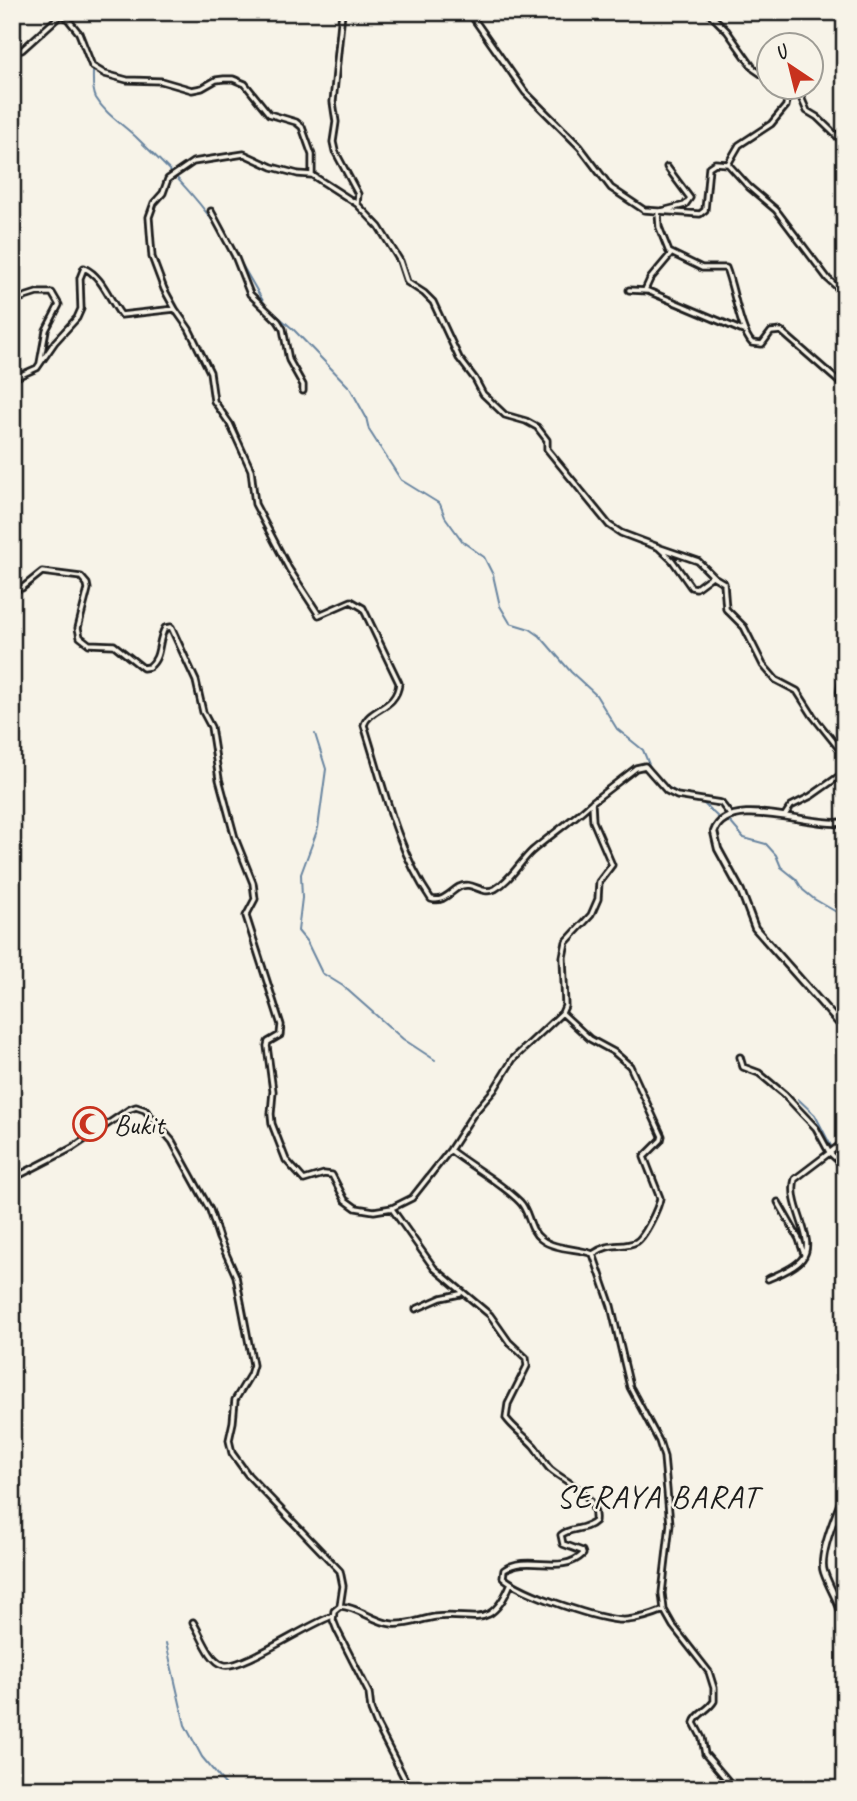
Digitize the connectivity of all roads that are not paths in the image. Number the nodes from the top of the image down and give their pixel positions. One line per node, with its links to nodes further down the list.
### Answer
1 (342, 12): 12 (street)
2 (468, 12): 14 (street)
3 (708, 12): 5 (street)
4 (12, 51): 11 (street)
5 (756, 70)
6 (787, 102): 9 (street)
7 (803, 102): 8 (street)
8 (845, 144)
9 (728, 164): 14 (street); 18 (street)
10 (667, 166): 14 (street)
11 (312, 175): 12 (street); 20 (street)
12 (357, 204): 26 (street)
13 (211, 211): 25 (street)
14 (658, 212): 15 (street)
15 (671, 254): 17 (street); 21 (street)
16 (629, 290): 17 (street)
17 (645, 290): 21 (street)
18 (845, 294)
19 (12, 301): 22 (street)
20 (175, 309): 22 (street); 33 (street)
21 (743, 331): 24 (street)
22 (39, 365): 23 (street)
23 (12, 379)
24 (845, 387)
25 (303, 391)
26 (659, 547): 27 (street); 27 (street)
27 (712, 576): 31 (street)
28 (12, 589): 46 (street)
29 (845, 659): 30 (street)
30 (845, 715)
31 (845, 756)
32 (845, 772): 35 (street)
33 (592, 802): 34 (street); 37 (street)
34 (731, 816): 35 (street); 38 (street)
35 (785, 816): 36 (street)
36 (845, 822)
37 (562, 1013): 41 (street); 47 (street)
38 (845, 1030)
39 (740, 1057): 42 (street)
40 (845, 1140): 42 (street)
41 (450, 1150): 46 (street); 47 (street)
42 (829, 1152): 43 (street); 48 (street)
43 (845, 1167)
44 (12, 1179): 54 (street)
45 (778, 1202): 48 (street)
46 (392, 1208): 50 (street)
47 (593, 1254): 55 (street)
48 (804, 1256): 49 (street)
49 (768, 1279)
50 (462, 1293): 51 (street); 53 (street)
51 (416, 1309)
52 (845, 1493): 58 (street)
53 (510, 1583): 54 (street); 55 (street)
54 (340, 1606): 56 (street)
55 (664, 1610): 60 (street)
56 (333, 1616): 57 (street); 59 (street)
57 (193, 1622)
58 (845, 1623)
59 (410, 1789)
60 (735, 1789)

